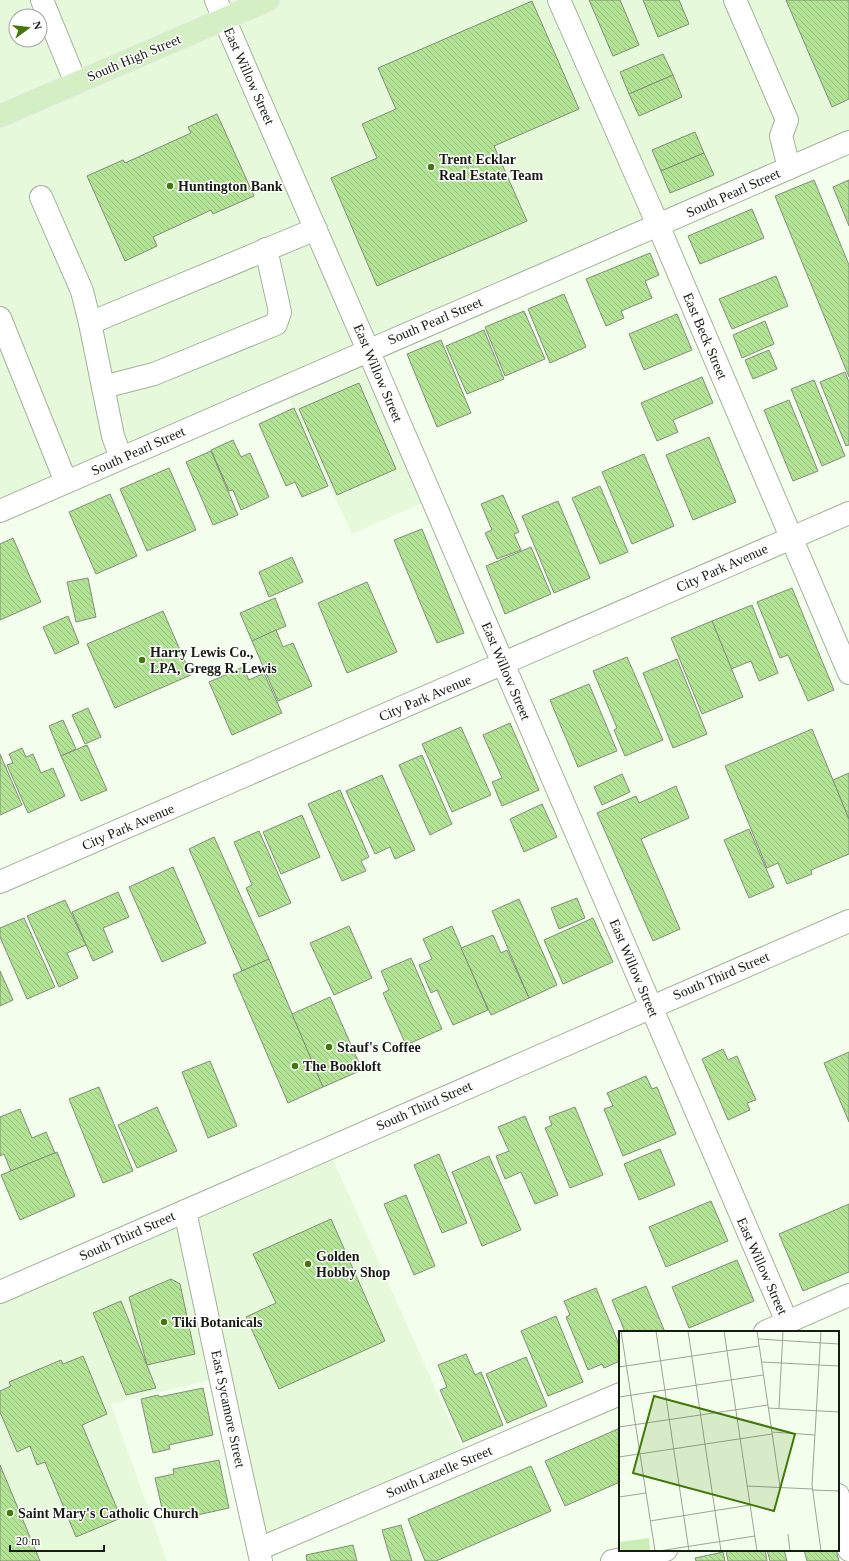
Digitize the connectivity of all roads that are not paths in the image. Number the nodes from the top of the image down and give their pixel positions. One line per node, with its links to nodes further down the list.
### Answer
1 (42, 0): 6 (street)
2 (268, 0): 5 (main road, South High Street)
3 (559, 0): 11 (street, East Beck Street)
4 (735, 0): 9 (street)
5 (220, 10): 6 (main road, South High Street); 12 (street, East Willow Street)
6 (76, 83): 7 (main road, South High Street)
7 (0, 116)
8 (849, 142): 9 (street, South Pearl Street)
9 (789, 168): 11 (street, South Pearl Street)
10 (41, 197): 15 (street)
11 (658, 225): 16 (street, South Pearl Street); 22 (street, East Beck Street)
12 (316, 229): 13 (street); 16 (street, East Willow Street)
13 (266, 249): 15 (street); 17 (street)
14 (0, 318): 19 (street)
15 (90, 323): 17 (street)
16 (368, 350): 18 (street, South Pearl Street); 23 (street, East Willow Street)
17 (103, 387): 18 (street)
18 (121, 458): 19 (street, South Pearl Street)
19 (66, 482): 20 (street, South Pearl Street)
20 (0, 511)
21 (849, 513): 22 (street, City Park Avenue)
22 (791, 538): 23 (street, City Park Avenue); 24 (street, East Beck Street)
23 (503, 664): 25 (street, City Park Avenue); 27 (street, East Willow Street)
24 (849, 673)
25 (0, 882)
26 (849, 921): 27 (street, South Third Street)
27 (650, 1007): 28 (street, South Third Street); 31 (street, East Willow Street)
28 (185, 1211): 29 (street, South Third Street); 37 (street, East Sycamore Street)
29 (0, 1292)
30 (849, 1295): 31 (street)
31 (799, 1323): 32 (street)
32 (769, 1331)
33 (619, 1394): 37 (street, South Lazelle Street)
34 (842, 1509): 35 (street)
35 (849, 1550)
36 (661, 1551): 38 (street)
37 (260, 1555)
38 (612, 1561)

